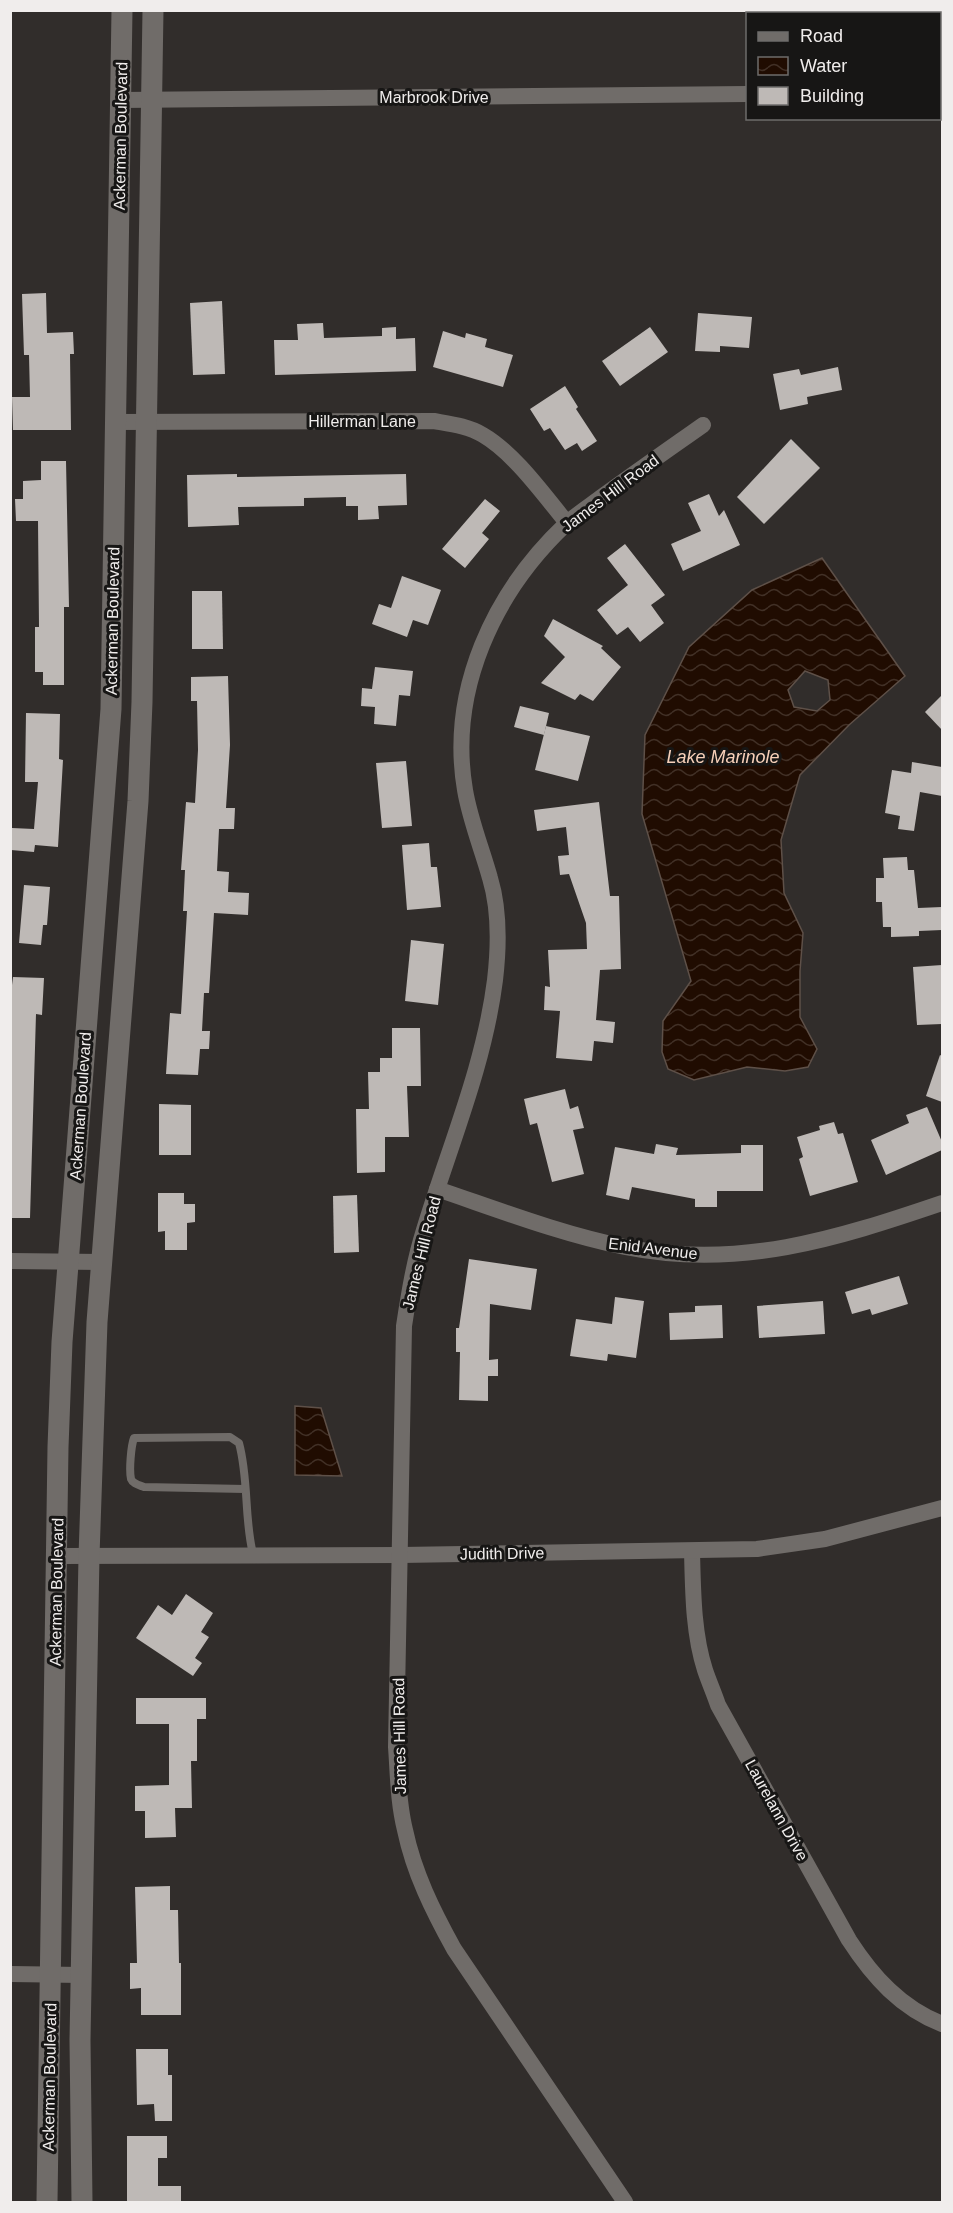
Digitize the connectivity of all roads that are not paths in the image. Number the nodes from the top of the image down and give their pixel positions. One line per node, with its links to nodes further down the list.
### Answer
1 (122, 10): 5 (street, Ackerman Boulevard)
2 (153, 10): 4 (street, Ackerman Boulevard)
3 (746, 94): 4 (street, Marbrook Drive)
4 (153, 99): 5 (street, Marbrook Drive); 7 (street, Ackerman Boulevard)
5 (121, 100): 6 (street, Ackerman Boulevard)
6 (116, 422): 7 (street, Hillerman Lane); 13 (street, Ackerman Boulevard)
7 (147, 422): 9 (street, Hillerman Lane); 14 (street, Ackerman Boulevard)
8 (703, 425): 9 (street, James Hill Road)
9 (567, 523): 10 (street, James Hill Road)
10 (437, 1189): 11 (street, Enid Avenue); 19 (street, James Hill Road)
11 (942, 1203)
12 (10, 1261): 13 (street)
13 (68, 1261): 14 (street); 20 (street, Ackerman Boulevard)
14 (100, 1262): 21 (street, Ackerman Boulevard)
15 (246, 1489): 15 (lane); 18 (lane)
16 (942, 1508): 17 (street, Judith Drive)
17 (692, 1551): 19 (street, Judith Drive); 25 (street, Laurelann Drive)
18 (254, 1554): 19 (street, Judith Drive); 21 (street, Judith Drive)
19 (401, 1554): 28 (street, James Hill Road)
20 (57, 1556): 21 (street, Judith Drive); 23 (street, Ackerman Boulevard)
21 (89, 1556): 24 (street, Ackerman Boulevard)
22 (10, 1974): 23 (street)
23 (51, 1974): 24 (street); 26 (street, Ackerman Boulevard)
24 (82, 1975): 27 (street, Ackerman Boulevard)
25 (942, 2024)
26 (47, 2202)
27 (82, 2202)
28 (625, 2202)

